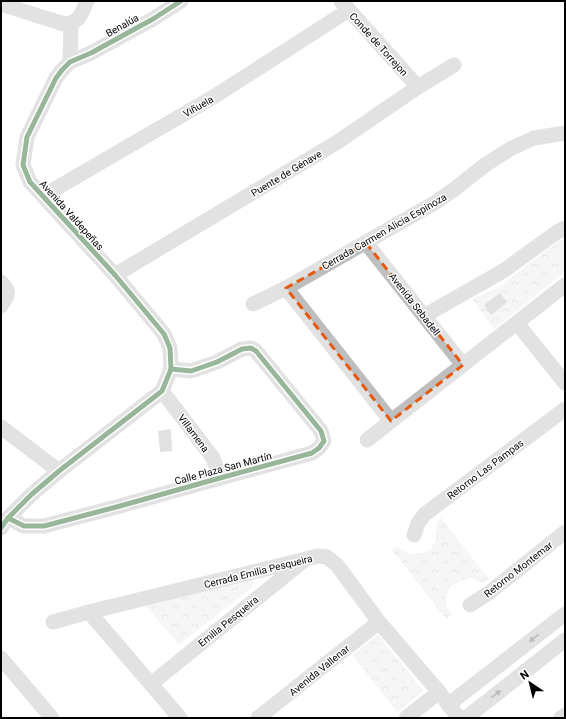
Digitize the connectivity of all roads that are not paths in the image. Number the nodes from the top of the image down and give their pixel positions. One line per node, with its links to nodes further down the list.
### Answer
1 (86, 1): 5 (street)
2 (181, 1): 6 (street, Benalúa)
3 (1, 4): 5 (street)
4 (345, 6): 8 (street, Conde de Torrejon); 10 (street, Viñuela)
5 (71, 24): 6 (street)
6 (70, 62): 10 (street, Avenida Valdepeñas)
7 (454, 65): 8 (street, Puente de Génave)
8 (418, 87): 13 (street, Puente de Génave)
9 (565, 133): 12 (street, Cerrada Carmen Alicia Espinoza)
10 (43, 196): 13 (street, Avenida Valdepeñas)
11 (565, 228): 19 (street)
12 (366, 242): 16 (street, Cerrada Carmen Alicia Espinoza); 19 (street, Avenida Sebadell)
13 (115, 275): 22 (street, Avenida Valdepeñas)
14 (1, 282): 18 (street)
15 (565, 285): 20 (street)
16 (286, 288): 17 (street, Cerrada Carmen Alicia Espinoza); 26 (street)
17 (253, 304)
18 (1, 306)
19 (424, 316): 21 (street, Avenida Sebadell)
20 (517, 323): 21 (street); 23 (street)
21 (463, 365): 26 (street)
22 (171, 369): 24 (street, Avenida Valdepeñas); 30 (street, Calle Plaza San Martín)
23 (565, 383)
24 (162, 391): 29 (street, Avenida Valdepeñas); 30 (street, Villamena)
25 (565, 409): 33 (street, Retorno Las Pampas)
26 (391, 421): 28 (street)
27 (1, 428): 29 (street)
28 (367, 440)
29 (59, 471): 31 (street, Avenida Valdepeñas)
30 (220, 478): 31 (street, Calle Plaza San Martín)
31 (4, 523)
32 (565, 532): 35 (street, Retorno Montemar)
33 (414, 535)
34 (306, 559): 36 (street, Cerrada Emilia Pesqueira); 39 (street, Cerrada Emilia Pesqueira); 42 (street, Emilia Pesqueira)
35 (470, 604)
36 (89, 612): 38 (street, Cerrada Emilia Pesqueira); 42 (street)
37 (565, 614): 44 (street, one-way to 44)
38 (53, 622)
39 (379, 622): 43 (street, Cerrada Emilia Pesqueira); 48 (street, Avenida Vallenar)
40 (565, 640): 51 (street, one-way to 40)
41 (1, 658): 46 (street)
42 (151, 684): 47 (street)
43 (439, 692): 44 (street, Cerrada Emilia Pesqueira); 49 (street)
44 (448, 705): 50 (street, Cerrada Emilia Pesqueira)
45 (565, 715): 52 (street)
46 (52, 718)
47 (180, 718)
48 (258, 718)
49 (406, 718)
50 (459, 718)
51 (466, 718)
52 (561, 718)

